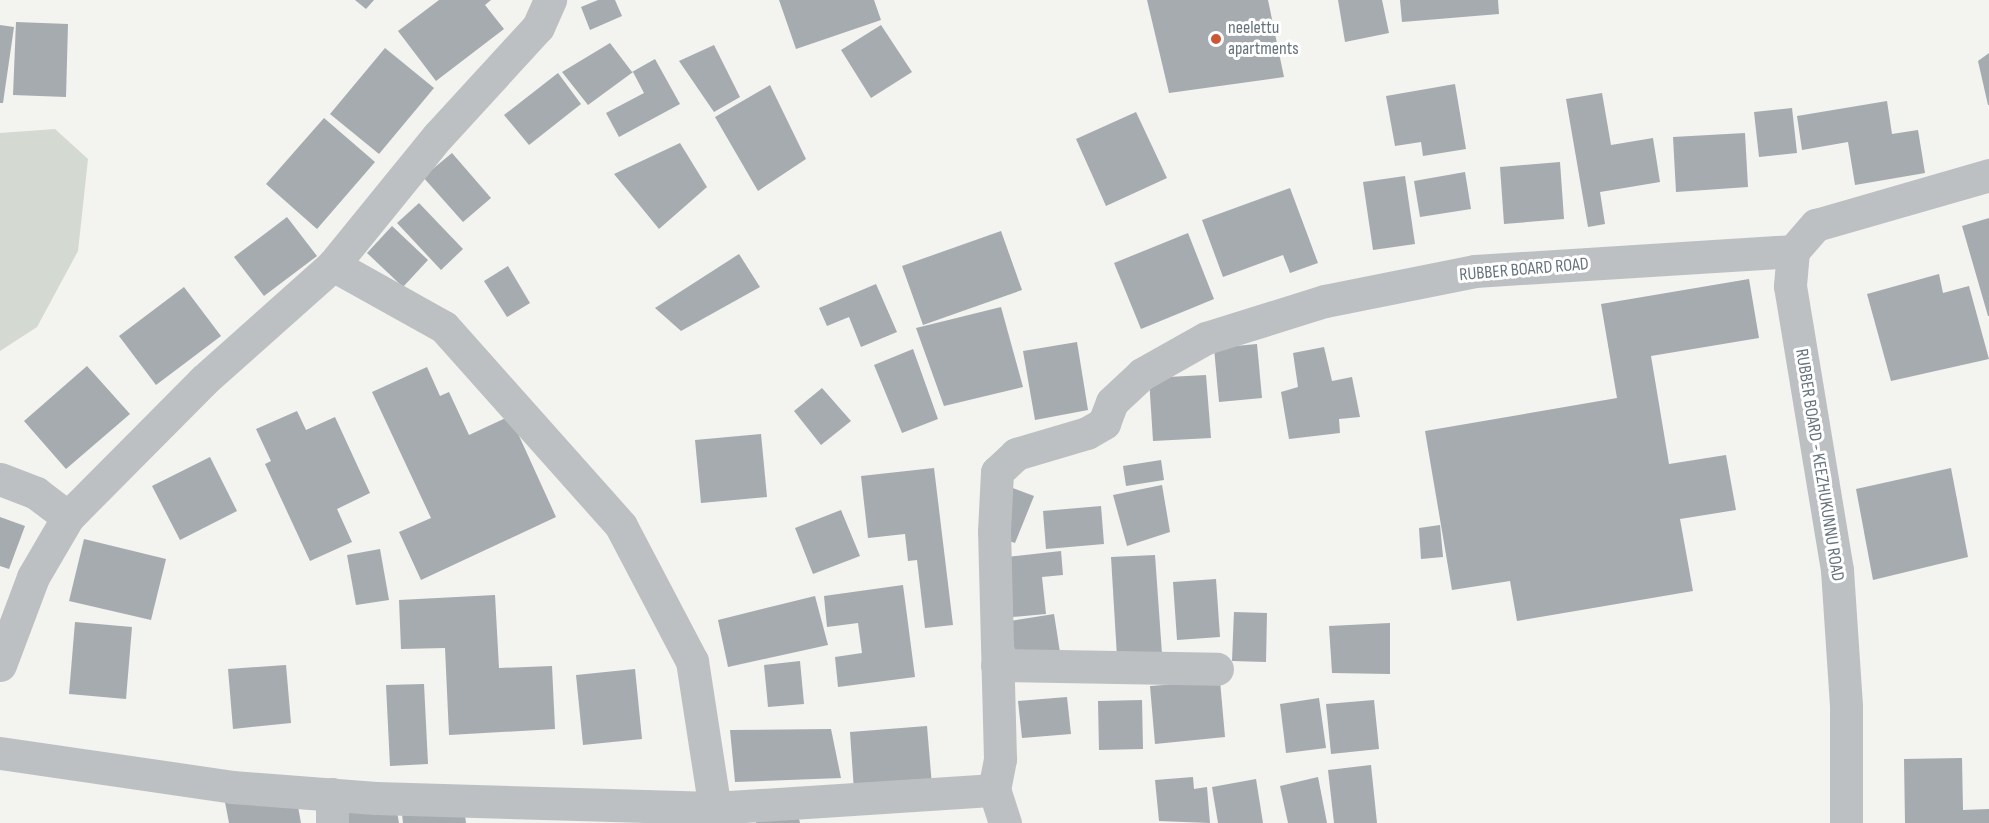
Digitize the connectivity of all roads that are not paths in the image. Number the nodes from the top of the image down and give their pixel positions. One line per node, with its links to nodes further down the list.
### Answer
1 (549, 0): 4 (street)
2 (1989, 175): 3 (street)
3 (1793, 251): 9 (street, RUBBER BOARD ROAD); 16 (street, RUBBER BOARD - KEEZHUKUNNU ROAD)
4 (333, 265): 6 (street); 14 (street)
5 (0, 479): 6 (street)
6 (68, 517): 7 (street)
7 (6, 629): 8 (street)
8 (0, 665)
9 (998, 665): 10 (street); 12 (street)
10 (1217, 669)
11 (0, 753): 13 (street)
12 (994, 789): 14 (street); 15 (street)
13 (332, 808): 14 (street)
14 (716, 816)
15 (1005, 823)
16 (1846, 823)

